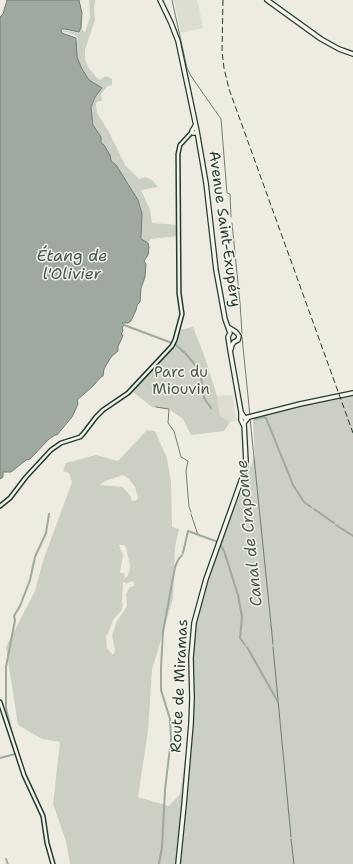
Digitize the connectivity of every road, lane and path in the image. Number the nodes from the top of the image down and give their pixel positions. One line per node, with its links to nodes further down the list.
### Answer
1 (267, 0): 3 (main road)
2 (161, 1): 4 (main road, Avenue Saint-Exupéry)
3 (353, 54)
4 (195, 131): 5 (main road, Avenue Saint-Exupéry); 11 (street)
5 (231, 332): 6 (main road); 7 (main road)
6 (229, 339): 7 (main road); 8 (main road)
7 (234, 342): 8 (main road)
8 (231, 352): 10 (main road)
9 (353, 393): 10 (main road)
10 (244, 419): 14 (main road, Route de Miramas)
11 (0, 506)
12 (0, 702): 13 (street)
13 (53, 864)
14 (178, 864)

